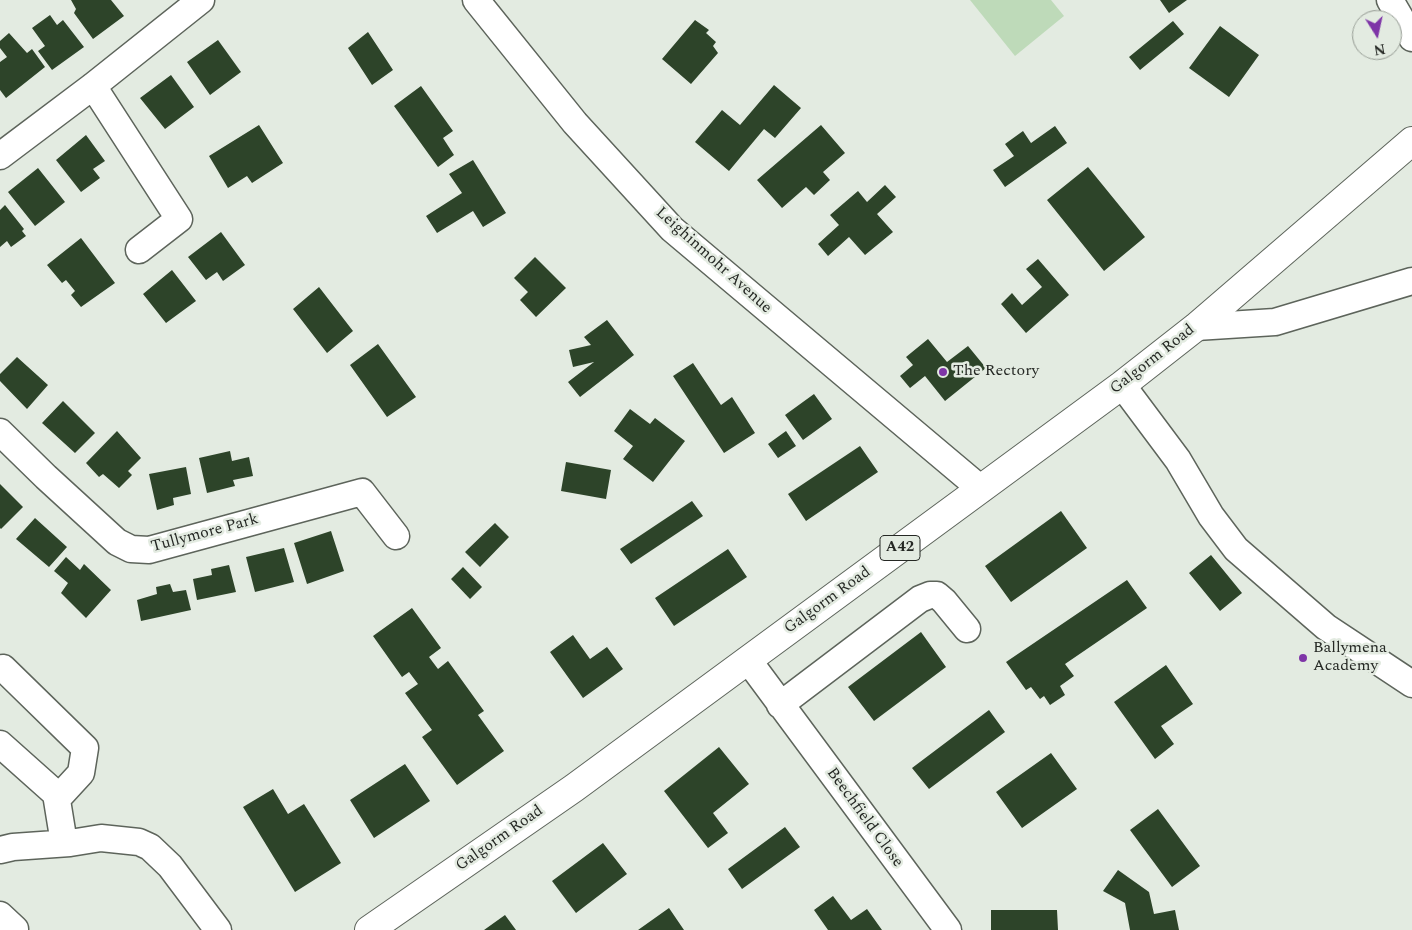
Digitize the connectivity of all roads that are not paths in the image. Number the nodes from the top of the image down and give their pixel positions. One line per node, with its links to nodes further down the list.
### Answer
1 (201, 0): 5 (street)
2 (476, 0): 13 (street, Leighinmohr Avenue)
3 (1390, 0): 4 (street)
4 (1412, 38)
5 (93, 86): 7 (street); 8 (street)
6 (1412, 141): 10 (main road, Galgorm Road / A42)
7 (0, 156)
8 (139, 250)
9 (1412, 281): 10 (street)
10 (1196, 327): 11 (main road, Galgorm Road / A42)
11 (1122, 385): 13 (main road, Galgorm Road / A42); 18 (street)
12 (0, 432): 14 (street, Tullymore Park)
13 (981, 489): 16 (main road, Galgorm Road / A42)
14 (396, 536)
15 (967, 629): 19 (street)
16 (748, 660): 19 (street, Beechfield Close); 25 (main road, Galgorm Road / A42)
17 (0, 670): 21 (street)
18 (1412, 684)
19 (780, 705): 26 (street, Beechfield Close)
20 (0, 744): 21 (street)
21 (58, 798): 22 (street)
22 (70, 843): 23 (street); 24 (street)
23 (0, 850)
24 (218, 930)
25 (368, 930)
26 (948, 930)

